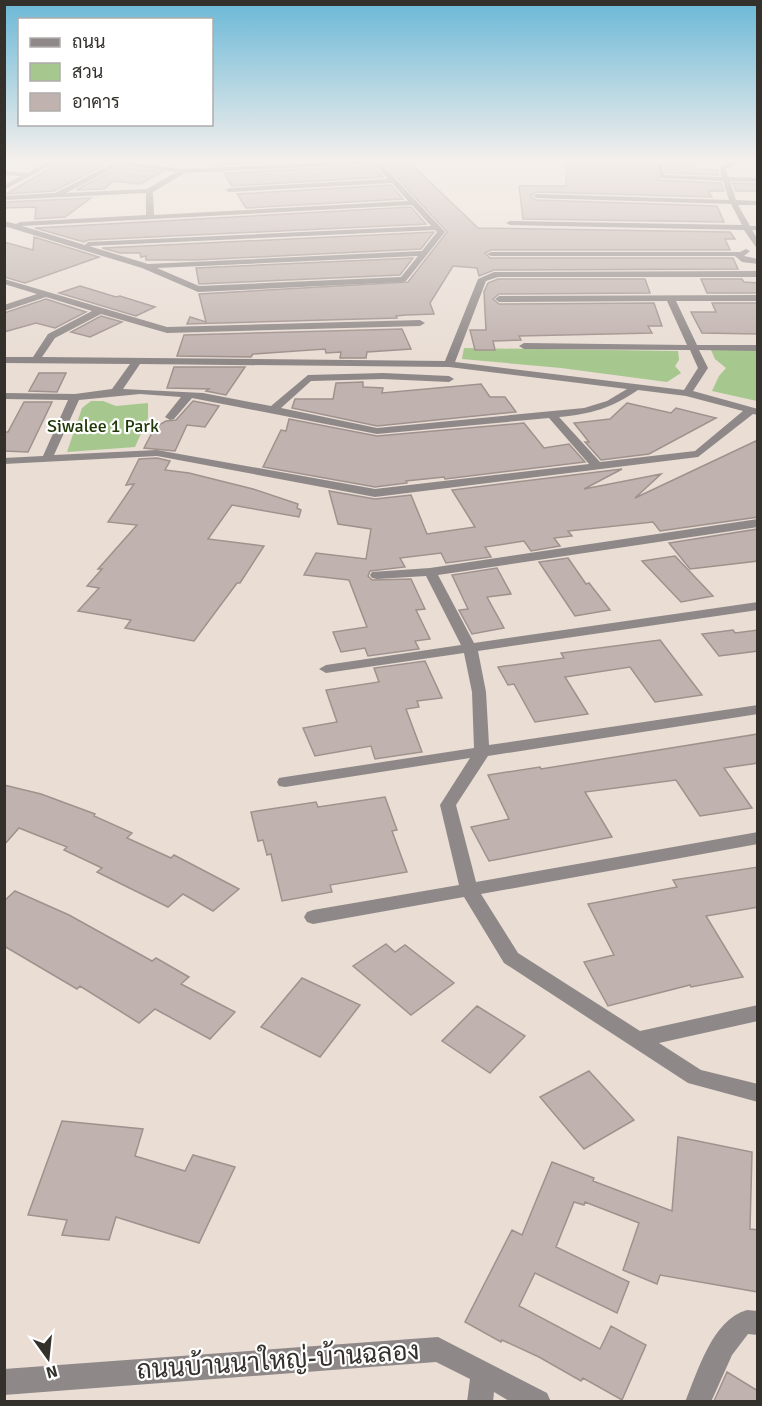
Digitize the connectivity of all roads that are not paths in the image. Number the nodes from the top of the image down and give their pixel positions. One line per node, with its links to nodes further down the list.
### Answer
1 (13, 226): 7 (street)
2 (433, 226): 4 (street)
3 (634, 226): 5 (street)
4 (435, 228): 7 (street); 9 (street)
5 (747, 228): 6 (street); 8 (street)
6 (758, 228)
7 (76, 245): 13 (street)
8 (758, 249): 11 (street)
9 (424, 253): 13 (street); 13 (street)
10 (490, 254): 11 (street)
11 (739, 254): 12 (street)
12 (753, 262): 14 (street)
13 (145, 266)
14 (756, 274): 29 (street)
15 (4, 281): 16 (street)
16 (47, 294): 20 (street); 21 (street)
17 (670, 298): 18 (street); 19 (street); 24 (street)
18 (758, 298)
19 (499, 299)
20 (4, 308)
21 (100, 311): 22 (street); 27 (street)
22 (420, 323)
23 (524, 346): 24 (street)
24 (693, 348): 25 (street); 33 (street)
25 (758, 348)
26 (4, 360): 27 (street)
27 (36, 360): 28 (street)
28 (138, 360): 29 (street); 32 (street)
29 (449, 364): 31 (street)
30 (449, 379): 37 (street)
31 (638, 386): 33 (street); 39 (street)
32 (115, 392): 34 (street); 36 (street)
33 (687, 393): 38 (street)
34 (189, 395): 37 (street); 40 (street)
35 (4, 396): 36 (street)
36 (75, 397): 41 (street)
37 (274, 409): 39 (street)
38 (754, 411): 43 (street)
39 (553, 416): 43 (street)
40 (170, 417)
41 (47, 459): 42 (street); 43 (street)
42 (4, 460)
43 (597, 466)
44 (758, 523): 45 (street)
45 (430, 572): 46 (street); 48 (street)
46 (377, 575)
47 (758, 606): 48 (street)
48 (470, 649): 49 (street); 51 (street)
49 (326, 669)
50 (758, 709): 51 (street)
51 (482, 752): 52 (street); 54 (street)
52 (285, 782)
53 (758, 838): 54 (street)
54 (469, 889): 55 (street); 57 (street)
55 (313, 917)
56 (758, 1013): 57 (street)
57 (638, 1040): 58 (street)
58 (758, 1093)
59 (758, 1323): 64 (street)
60 (483, 1372): 61 (street, ถนนบ้านนาใหญ่-บ้านฉลอง); 62 (street); 63 (street, ถนนบ้านนาใหญ่-บ้านฉลอง)
61 (4, 1382)
62 (480, 1401)
63 (538, 1401)
64 (698, 1401)

